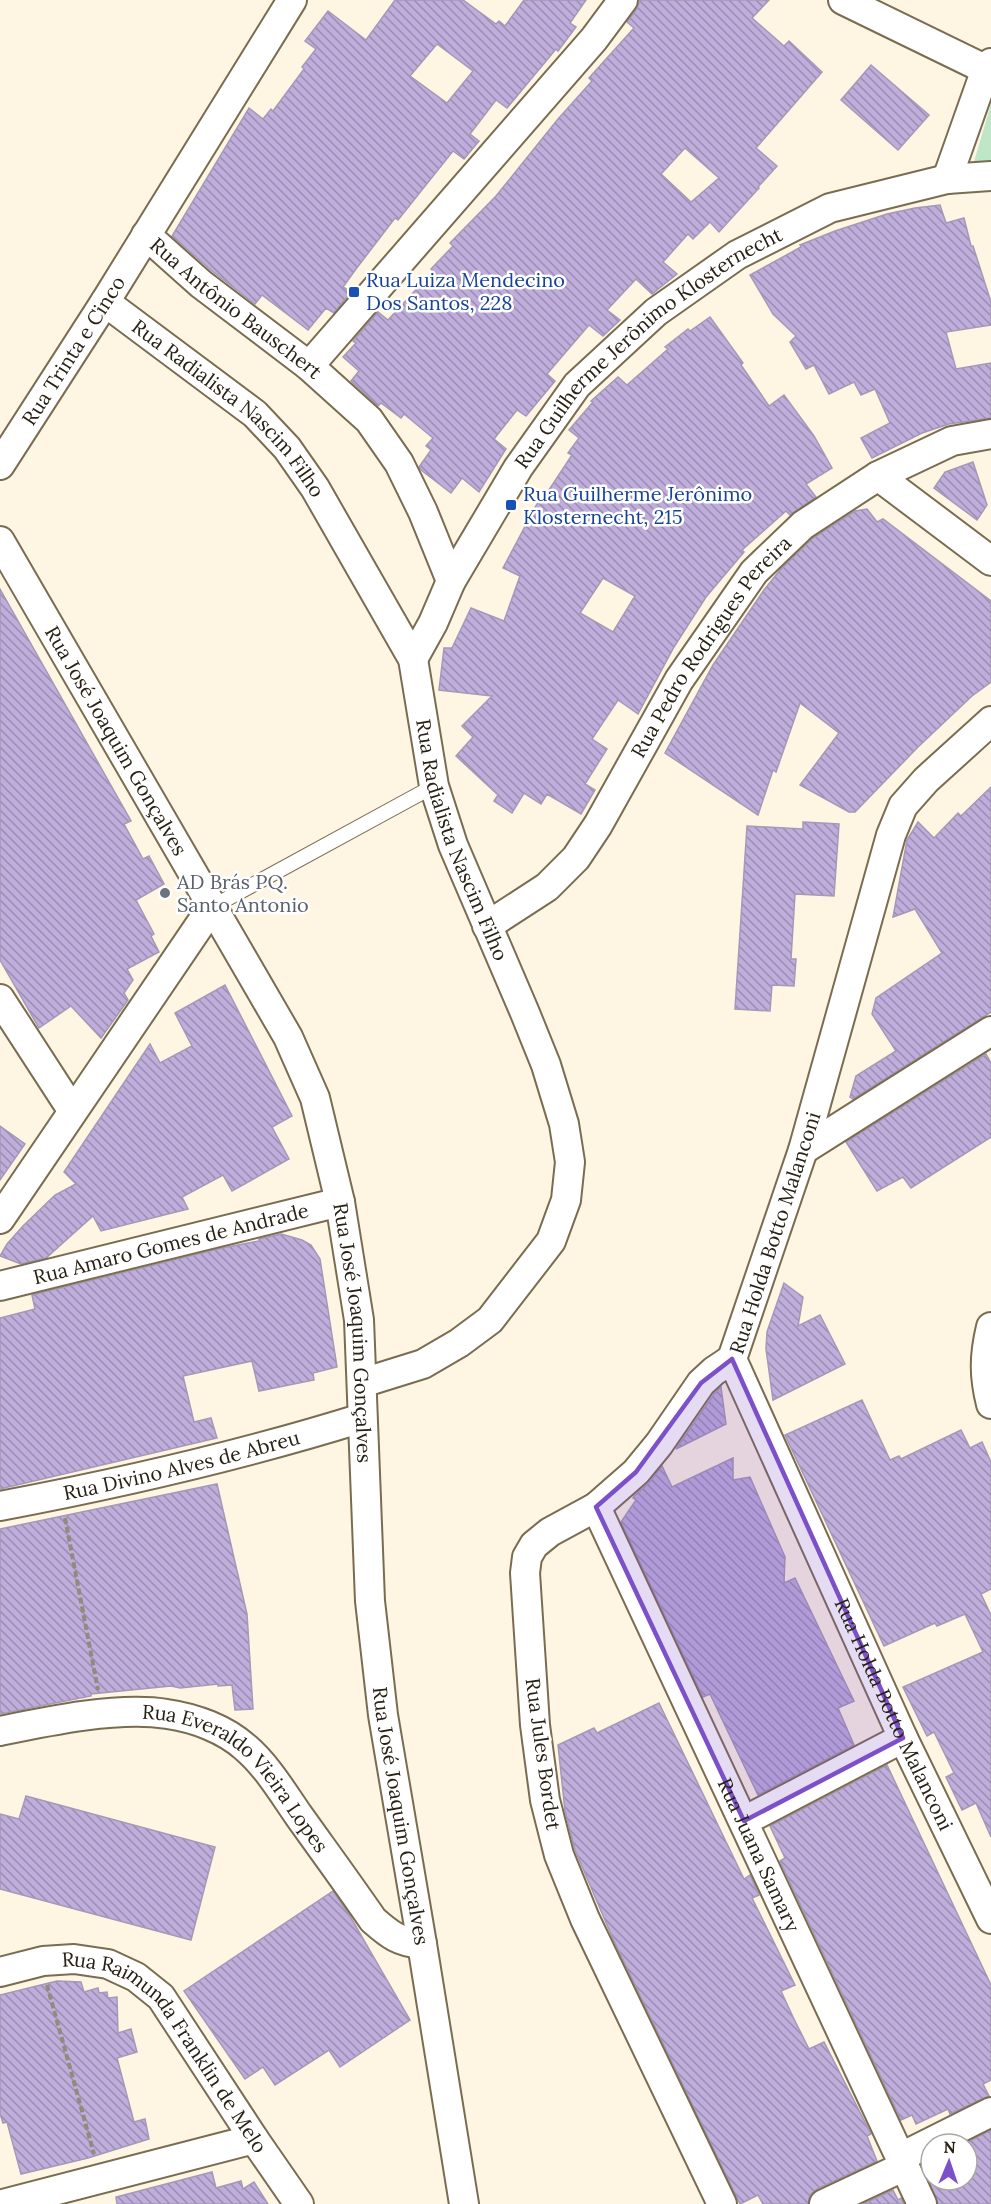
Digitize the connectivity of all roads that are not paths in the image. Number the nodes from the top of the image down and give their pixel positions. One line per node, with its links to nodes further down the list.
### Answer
1 (292, 0): 7 (street, Rua Antônio Bauschert)
2 (623, 0): 9 (street)
3 (843, 0): 4 (street)
4 (990, 68): 6 (street)
5 (991, 176): 6 (street, Rua Guilherme Jerônimo Klosternecht)
6 (947, 179): 15 (street, Rua Guilherme Jerônimo Klosternecht)
7 (146, 235): 8 (street, Rua Trinta e Cinco); 9 (street, Rua Antônio Bauschert)
8 (105, 302): 11 (street, Rua Trinta e Cinco); 16 (street, Rua Radialista Nascim Filho)
9 (309, 366): 15 (street, Rua Antônio Bauschert)
10 (991, 434): 12 (street, Rua Pedro Rodrigues Pereira)
11 (0, 465)
12 (878, 476): 14 (street); 20 (street, Rua Pedro Rodrigues Pereira)
13 (0, 541): 19 (street, Rua José Joaquim Gonçalves)
14 (991, 561)
15 (451, 582): 16 (street, Rua Guilherme Jerônimo Klosternecht)
16 (413, 659): 18 (street, Rua Radialista Nascim Filho)
17 (991, 721): 24 (street, Rua Holda Botto Malanconi)
18 (434, 786): 19 (lane); 20 (street, Rua Radialista Nascim Filho)
19 (212, 907): 23 (street); 25 (street, Rua José Joaquim Gonçalves)
20 (487, 926): 30 (street, Rua Radialista Nascim Filho)
21 (0, 999): 23 (street)
22 (991, 1031): 24 (street)
23 (72, 1110): 26 (street)
24 (803, 1150): 29 (street, Rua Holda Botto Malanconi)
25 (340, 1202): 27 (street, Rua Amaro Gomes de Andrade); 30 (street, Rua José Joaquim Gonçalves)
26 (0, 1219)
27 (0, 1286)
28 (991, 1327): 31 (street)
29 (732, 1359): 34 (street, Rua Jules Bordet); 36 (street, Rua Holda Botto Malanconi)
30 (362, 1383): 32 (street, Rua José Joaquim Gonçalves)
31 (991, 1404)
32 (362, 1418): 33 (street, Rua Divino Alves de Abreu); 39 (street, Rua José Joaquim Gonçalves)
33 (0, 1506)
34 (596, 1506): 37 (street, Rua Juana Samary); 48 (street, Rua Jules Bordet)
35 (0, 1731): 39 (street, Rua Everaldo Vieira Lopes)
36 (903, 1738): 37 (street); 38 (street, Rua Holda Botto Malanconi)
37 (744, 1821): 43 (street, Rua Juana Samary)
38 (991, 1919)
39 (422, 1944): 44 (street, Rua José Joaquim Gonçalves)
40 (0, 1972): 42 (street, Rua Raimunda Franklin de Melo)
41 (991, 2112): 43 (street)
42 (254, 2139): 45 (street); 46 (street, Rua Raimunda Franklin de Melo)
43 (903, 2162): 49 (street); 50 (street, Rua Juana Samary)
44 (462, 2194): 47 (street)
45 (3, 2204)
46 (299, 2204)
47 (481, 2204)
48 (722, 2204)
49 (824, 2204)
50 (922, 2204)

